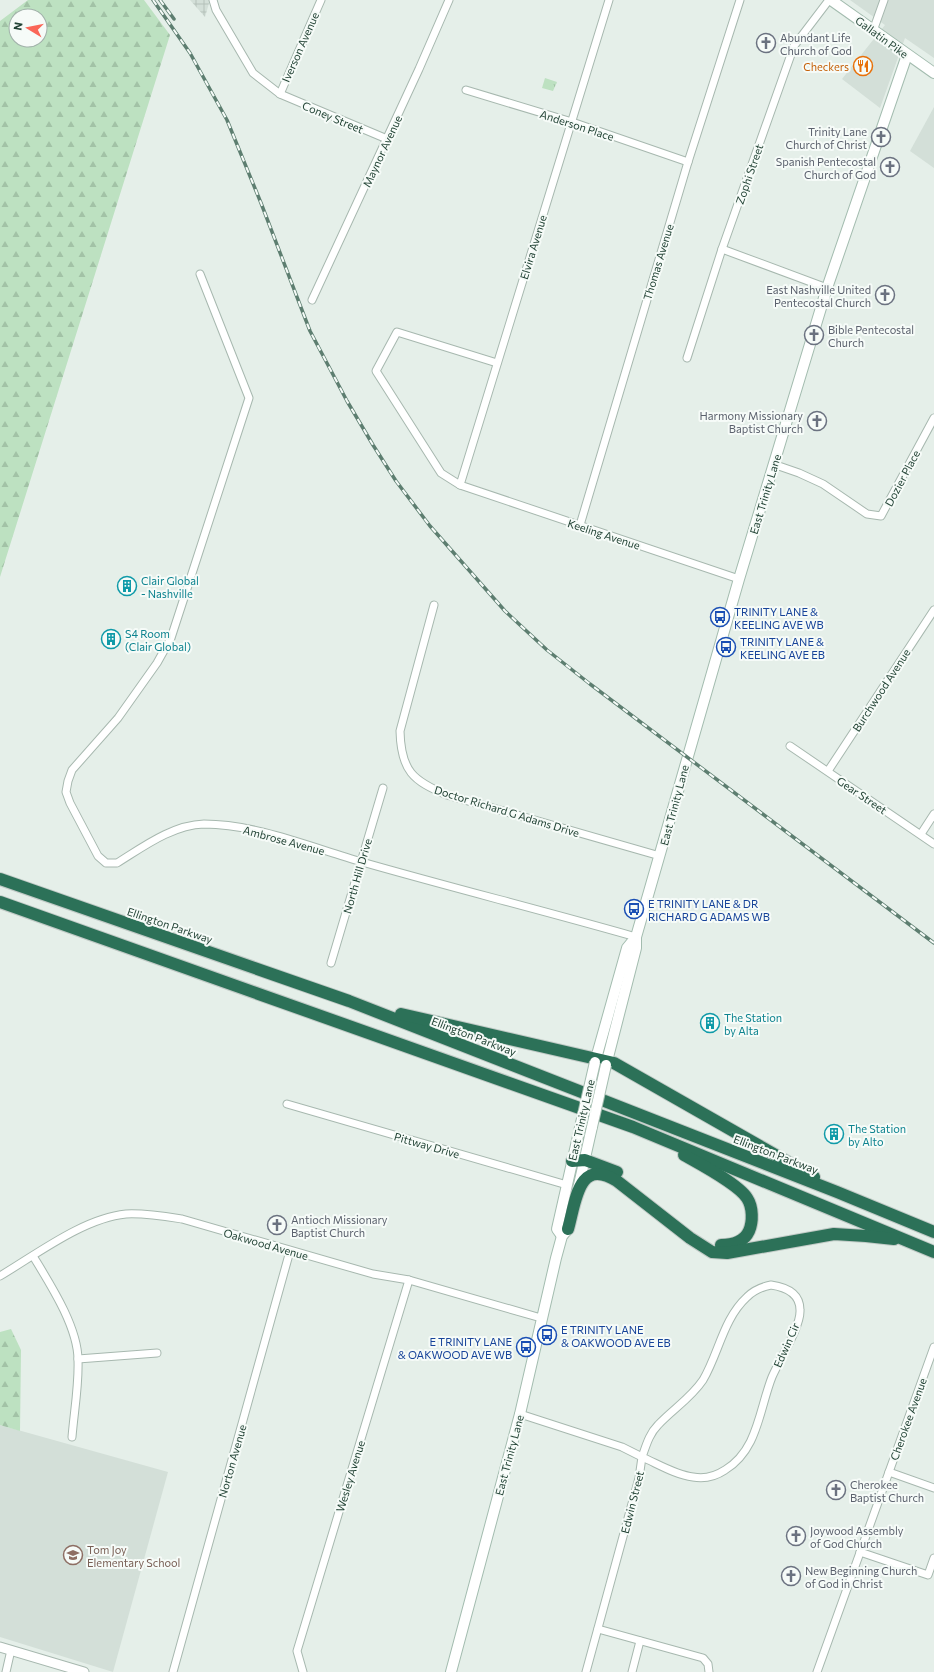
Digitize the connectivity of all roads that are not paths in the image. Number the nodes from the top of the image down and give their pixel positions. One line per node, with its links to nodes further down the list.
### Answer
1 (213, 0): 12 (street, Coney Street)
2 (321, 0): 12 (street, Iverson Avenue)
3 (449, 0): 14 (street, Maynor Avenue)
4 (609, 0): 13 (street, Elvira Avenue)
5 (740, 0): 15 (street, Thomas Avenue)
6 (830, 0): 8 (main road, Gallatin Pike); 16 (street, Zophi Street)
7 (884, 0): 8 (street)
8 (873, 31): 9 (main road, Gallatin Pike)
9 (907, 55): 10 (main road, Gallatin Pike); 18 (main road, East Trinity Lane)
10 (934, 73)
11 (466, 90): 13 (street, Anderson Place)
12 (280, 94): 14 (street, Coney Street)
13 (572, 122): 15 (street, Anderson Place); 21 (street, Elvira Avenue)
14 (387, 139): 19 (street, Maynor Avenue)
15 (688, 162): 25 (street, Thomas Avenue)
16 (722, 250): 18 (street); 20 (street, Zophi Street)
17 (200, 274): 36 (street, Ambrose Avenue)
18 (826, 288): 23 (main road, East Trinity Lane)
19 (312, 300)
20 (687, 358)
21 (497, 363): 24 (street, Elvira Avenue); 24 (street)
22 (934, 418): 23 (street, Dozier Place)
23 (774, 464): 26 (main road, East Trinity Lane)
24 (460, 485): 25 (street, Keeling Avenue)
25 (580, 525): 26 (street, Keeling Avenue)
26 (739, 579): 35 (main road, East Trinity Lane)
27 (434, 605): 35 (street, Doctor Richard G Adams Drive)
28 (934, 610): 30 (street, Burchwood Avenue)
29 (790, 746): 30 (street, Gear Street)
30 (828, 771): 33 (street, Gear Street)
31 (383, 788): 36 (street, North Hill Drive)
32 (934, 814): 33 (street)
33 (921, 834): 34 (street, Gear Street)
34 (934, 844)
35 (660, 856): 39 (main road, East Trinity Lane)
36 (361, 862): 39 (street, Ambrose Avenue); 40 (street, North Hill Drive)
37 (0, 879): 41 (highway, Ellington Parkway)
38 (0, 902): 45 (highway)
39 (636, 937): 42 (main road, East Trinity Lane); 43 (main road, East Trinity Lane)
40 (331, 963)
41 (349, 1001): 42 (highway); 50 (highway, Ellington Parkway)
42 (595, 1060): 43 (highway); 46 (main road, East Trinity Lane, bridge)
43 (607, 1063): 47 (main road, East Trinity Lane, bridge); 50 (highway)
44 (287, 1104): 49 (street, Pittway Drive)
45 (634, 1127): 47 (highway); 53 (highway)
46 (572, 1161): 47 (highway); 49 (main road, East Trinity Lane)
47 (584, 1164): 48 (highway); 51 (main road, East Trinity Lane)
48 (597, 1173): 51 (highway); 53 (highway)
49 (567, 1185): 51 (main road, East Trinity Lane)
50 (837, 1192): 52 (highway, Ellington Parkway)
51 (565, 1232): 59 (main road, East Trinity Lane)
52 (934, 1232)
53 (910, 1242): 55 (highway)
54 (290, 1251): 56 (street, Oakwood Avenue); 58 (street, Oakwood Avenue); 76 (street, Norton Avenue)
55 (934, 1252)
56 (33, 1256): 57 (street, Oakwood Avenue); 62 (street)
57 (0, 1276)
58 (410, 1280): 59 (street, Oakwood Avenue); 77 (street, Wesley Avenue)
59 (541, 1318): 63 (main road, East Trinity Lane)
60 (934, 1347): 66 (street, Cherokee Avenue)
61 (157, 1353): 62 (street)
62 (78, 1359): 64 (street)
63 (520, 1414): 65 (street, Edwin Street); 78 (main road, East Trinity Lane)
64 (72, 1437)
65 (642, 1458): 65 (street, Edwin Cir); 70 (street, Edwin Street)
66 (889, 1472): 67 (street); 68 (street, Cherokee Avenue)
67 (934, 1488)
68 (860, 1552): 69 (street); 82 (street, Cherokee Avenue)
69 (934, 1558)
70 (598, 1630): 71 (street); 79 (street, Edwin Street)
71 (640, 1641): 80 (street); 81 (street)
72 (0, 1647): 73 (street)
73 (11, 1650): 74 (street); 75 (street)
74 (6, 1672)
75 (84, 1672)
76 (173, 1672)
77 (303, 1672)
78 (451, 1672)
79 (586, 1672)
80 (632, 1672)
81 (709, 1672)
82 (817, 1672)

